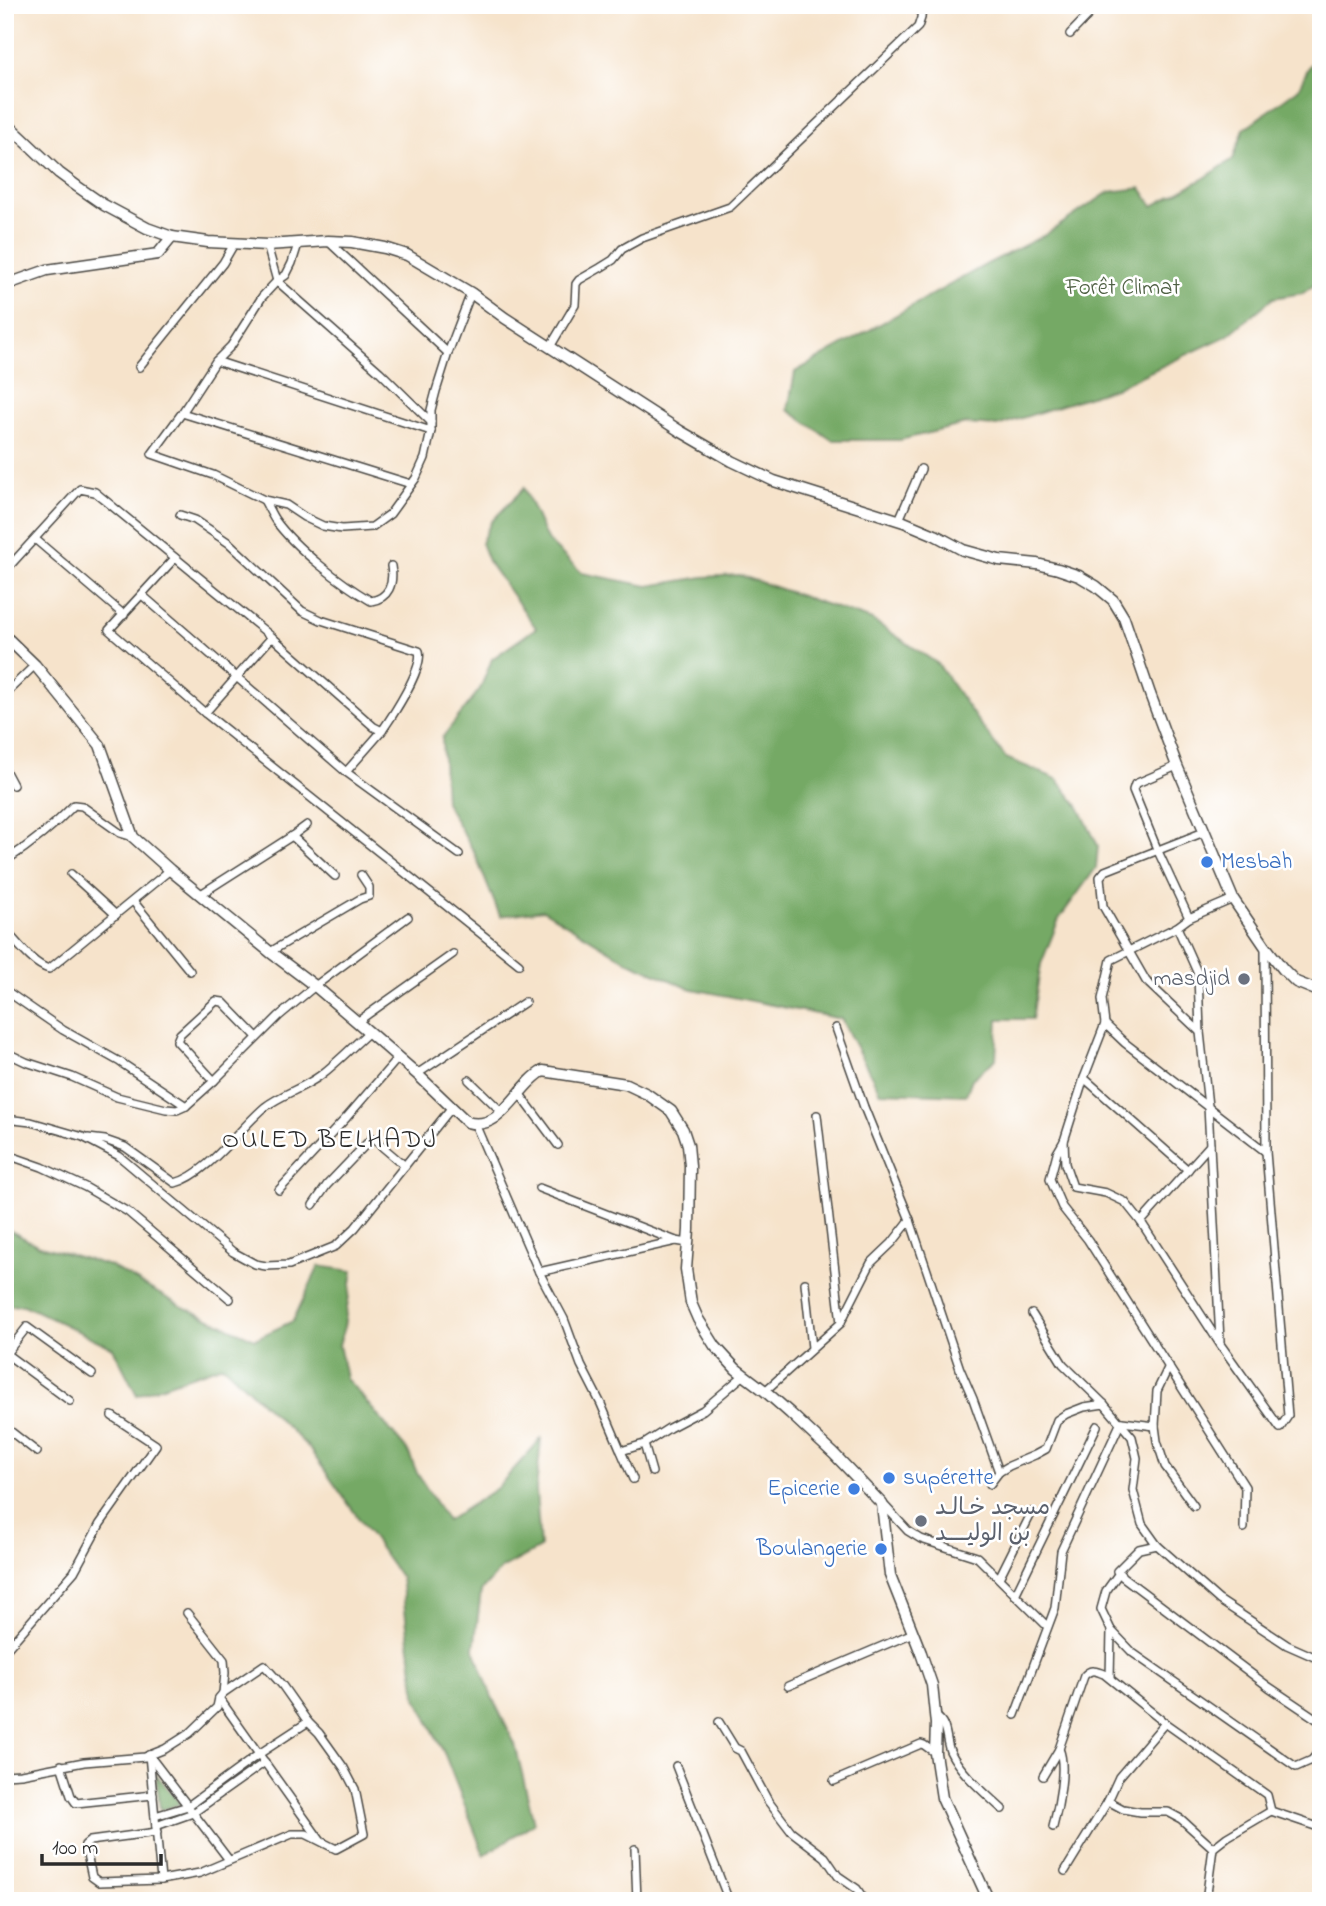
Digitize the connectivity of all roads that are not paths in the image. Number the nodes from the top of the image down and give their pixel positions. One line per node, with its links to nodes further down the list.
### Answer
1 (922, 5): 13 (street)
2 (1098, 5): 3 (street)
3 (1070, 34)
4 (5, 122): 5 (street)
5 (172, 237): 7 (street); 11 (street)
6 (328, 241): 8 (street); 12 (street); 14 (street)
7 (234, 244): 9 (street); 16 (street)
8 (298, 244): 9 (street); 10 (street)
9 (267, 245): 10 (street)
10 (277, 281): 15 (street); 18 (street)
11 (5, 285)
12 (471, 293): 13 (street); 14 (street)
13 (550, 347): 24 (street)
14 (448, 353): 18 (street)
15 (216, 361): 17 (street); 19 (street)
16 (138, 367)
17 (182, 413): 21 (street); 22 (street)
18 (431, 422): 19 (street)
19 (431, 431): 21 (street)
20 (921, 469): 24 (street)
21 (411, 484): 22 (street)
22 (264, 500): 27 (street)
23 (180, 515): 37 (street)
24 (899, 520): 38 (street)
25 (35, 539): 26 (street); 28 (street); 30 (street)
26 (175, 558): 29 (street); 32 (street)
27 (391, 566)
28 (5, 571)
29 (142, 595): 30 (street); 34 (street)
30 (124, 615): 36 (street)
31 (5, 636): 33 (street)
32 (272, 637): 34 (street); 37 (street)
33 (35, 665): 35 (street); 45 (street)
34 (238, 677): 36 (street); 40 (street)
35 (5, 694)
36 (205, 713): 66 (street)
37 (382, 731): 40 (street)
38 (1177, 766): 43 (street); 46 (street)
39 (5, 770): 41 (street)
40 (346, 772): 48 (street)
41 (13, 785)
42 (307, 825): 44 (street)
43 (1204, 832): 46 (street); 55 (street)
44 (292, 836): 52 (street); 54 (street)
45 (133, 837): 49 (street); 50 (street)
46 (1157, 849): 59 (street); 64 (street)
47 (5, 850): 49 (street)
48 (459, 854)
49 (8, 859)
50 (170, 870): 54 (street); 56 (street)
51 (71, 874): 57 (street)
52 (335, 876)
53 (361, 876): 63 (street)
54 (201, 894): 63 (street)
55 (1233, 900): 59 (street); 62 (street)
56 (133, 901): 57 (street); 67 (street)
57 (116, 915): 61 (street)
58 (408, 917): 68 (street)
59 (1189, 918): 60 (street)
60 (1177, 927): 64 (street); 76 (street)
61 (5, 930)
62 (1265, 946): 70 (street); 96 (street)
63 (270, 952): 68 (street)
64 (1129, 952): 73 (street); 76 (street)
65 (453, 954): 72 (street)
66 (519, 964)
67 (190, 971)
68 (315, 986): 72 (street); 77 (street)
69 (5, 990): 85 (street)
70 (1321, 992)
71 (525, 1002): 80 (street)
72 (357, 1022): 75 (street)
73 (1105, 1024): 81 (street); 86 (street)
74 (836, 1028): 103 (street)
75 (369, 1032): 79 (street); 92 (street)
76 (1200, 1032): 86 (street)
77 (257, 1037): 83 (street); 83 (street)
78 (5, 1052): 85 (street)
79 (398, 1058): 80 (street); 101 (street)
80 (417, 1074): 87 (street)
81 (1084, 1078): 93 (street); 99 (street)
82 (469, 1080): 88 (street)
83 (214, 1081): 85 (street)
84 (519, 1093): 88 (street); 94 (street); 106 (street)
85 (186, 1105)
86 (1208, 1106): 95 (street); 96 (street)
87 (452, 1107): 91 (street); 98 (street)
88 (502, 1112): 91 (street)
89 (817, 1115): 111 (street)
90 (5, 1119): 92 (street)
91 (475, 1124): 107 (street)
92 (83, 1137): 98 (street)
93 (1064, 1141): 104 (street); 115 (street)
94 (558, 1145)
95 (1210, 1145): 99 (street); 112 (street)
96 (1266, 1152): 112 (street)
97 (5, 1154): 109 (street)
98 (405, 1166): 102 (street)
99 (1188, 1170): 104 (street)
100 (539, 1188): 105 (street)
101 (279, 1190)
102 (313, 1205)
103 (910, 1220): 111 (street); 130 (street)
104 (1141, 1222): 112 (street)
105 (676, 1241): 106 (street); 107 (street)
106 (688, 1242): 117 (street)
107 (539, 1272): 127 (street)
108 (805, 1283): 113 (street)
109 (230, 1299)
110 (1032, 1314): 120 (street)
111 (841, 1322): 113 (street)
112 (1220, 1344)
113 (812, 1348): 118 (street)
114 (6, 1354): 116 (street); 119 (street)
115 (1169, 1366): 124 (street); 136 (street)
116 (92, 1374)
117 (744, 1375): 118 (street); 126 (street)
118 (765, 1391): 133 (street)
119 (70, 1401)
120 (1104, 1404): 122 (street); 130 (street)
121 (112, 1416): 145 (street)
122 (1121, 1422): 124 (street); 137 (street); 142 (street)
123 (1097, 1426): 140 (street)
124 (1155, 1426): 134 (street)
125 (5, 1427): 128 (street)
126 (644, 1444): 127 (street); 129 (street)
127 (621, 1451): 131 (street)
128 (37, 1452)
129 (652, 1472)
130 (999, 1472): 132 (street)
131 (633, 1479)
132 (990, 1485)
133 (882, 1504): 139 (street); 144 (street)
134 (1194, 1506)
135 (1032, 1512): 139 (street)
136 (1244, 1528)
137 (1157, 1545): 138 (street); 146 (street)
138 (1119, 1573): 143 (street); 155 (street)
139 (999, 1578): 140 (street)
140 (1015, 1595): 142 (street)
141 (187, 1613): 149 (street)
142 (1048, 1626): 150 (street)
143 (1111, 1630): 147 (street); 161 (street)
144 (913, 1633): 148 (street); 151 (street)
145 (5, 1651)
146 (1321, 1660)
147 (1110, 1678): 154 (street); 156 (street)
148 (788, 1686)
149 (221, 1695): 152 (street); 159 (street); 160 (street)
150 (1015, 1715)
151 (935, 1716): 158 (street); 172 (street)
152 (308, 1722): 159 (street); 179 (street)
153 (719, 1722): 188 (street)
154 (1164, 1723): 170 (street); 173 (street)
155 (1321, 1723)
156 (1059, 1749): 167 (street); 176 (street)
157 (1321, 1749): 161 (street)
158 (935, 1753): 168 (street); 185 (street)
159 (259, 1754): 162 (street); 171 (street)
160 (149, 1755): 163 (street); 169 (street); 171 (street)
161 (1312, 1760): 165 (street)
162 (265, 1762): 174 (street); 179 (street)
163 (61, 1765): 166 (street); 169 (street)
164 (676, 1766): 187 (street)
165 (1321, 1768)
166 (5, 1775)
167 (1043, 1776)
168 (834, 1781)
169 (153, 1795): 175 (street)
170 (1108, 1801): 181 (street); 183 (street)
171 (188, 1806): 174 (street); 175 (street)
172 (1002, 1810)
173 (1271, 1811): 177 (street); 181 (street)
174 (193, 1813): 178 (street); 182 (street)
175 (155, 1816): 178 (street)
176 (1053, 1827)
177 (1321, 1828)
178 (156, 1829): 184 (street); 184 (street)
179 (321, 1840): 182 (street)
180 (635, 1849): 186 (street)
181 (1213, 1849): 189 (street)
182 (229, 1860): 184 (street)
183 (1065, 1871)
184 (161, 1880)
185 (988, 1900)
186 (638, 1901)
187 (729, 1901)
188 (865, 1901)
189 (1206, 1901)

